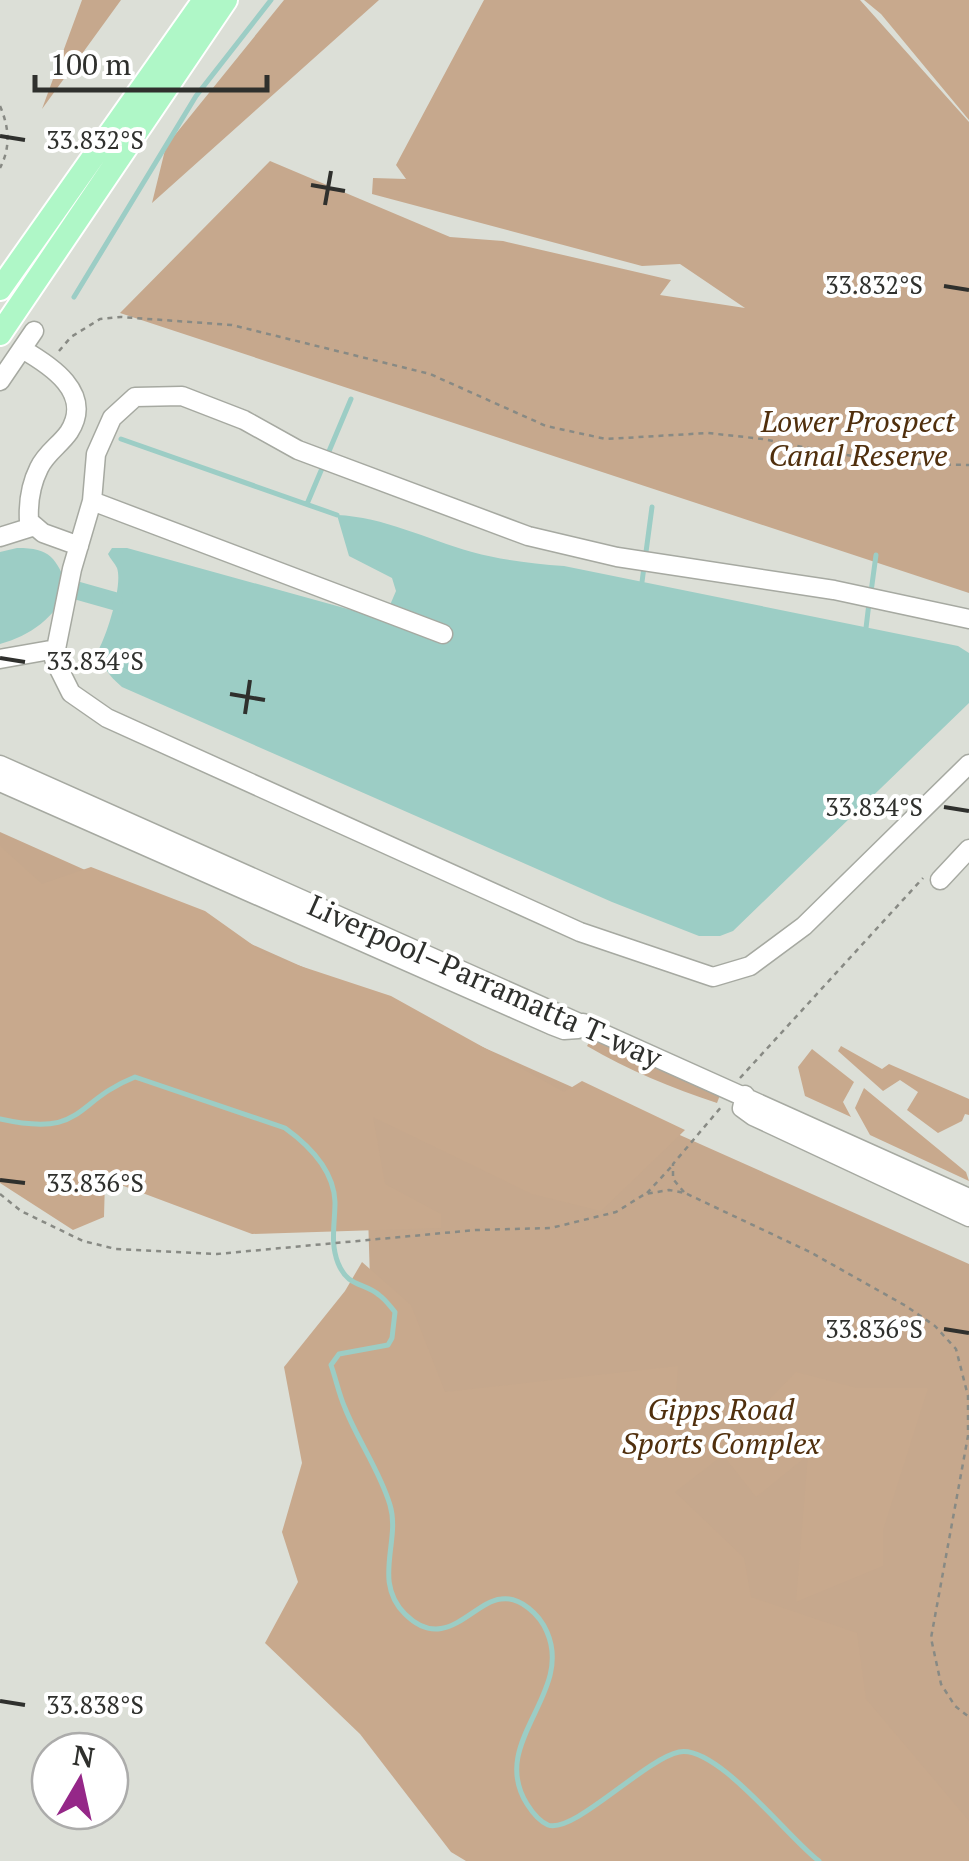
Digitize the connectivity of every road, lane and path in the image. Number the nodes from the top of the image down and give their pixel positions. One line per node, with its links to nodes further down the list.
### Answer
1 (204, 0): 5 (main road)
2 (226, 0): 6 (main road)
3 (0, 106): 4 (path)
4 (0, 168)
5 (0, 289)
6 (1, 329)
7 (34, 331): 8 (street)
8 (22, 349): 10 (street); 13 (street)
9 (53, 350): 11 (path)
10 (0, 381)
11 (969, 465)
12 (92, 500): 15 (street); 16 (street); 17 (street)
13 (35, 526): 14 (street); 15 (street)
14 (0, 538)
15 (79, 546): 18 (street)
16 (969, 619)
17 (443, 634)
18 (56, 649): 19 (street); 20 (street)
19 (0, 659)
20 (969, 764)
21 (0, 766): 25 (street, Liverpool–Parramatta T-way)
22 (0, 782): 25 (street)
23 (969, 849): 24 (street)
24 (935, 875): 26 (path)
25 (583, 1022): 26 (street, Liverpool–Parramatta T-way)
26 (741, 1088): 32 (street, Liverpool–Parramatta T-way); 33 (street)
27 (722, 1107): 28 (path)
28 (673, 1164): 29 (path); 31 (path)
29 (684, 1193): 31 (path); 34 (path)
30 (0, 1194): 31 (path)
31 (646, 1194)
32 (969, 1198)
33 (969, 1217)
34 (969, 1717)

